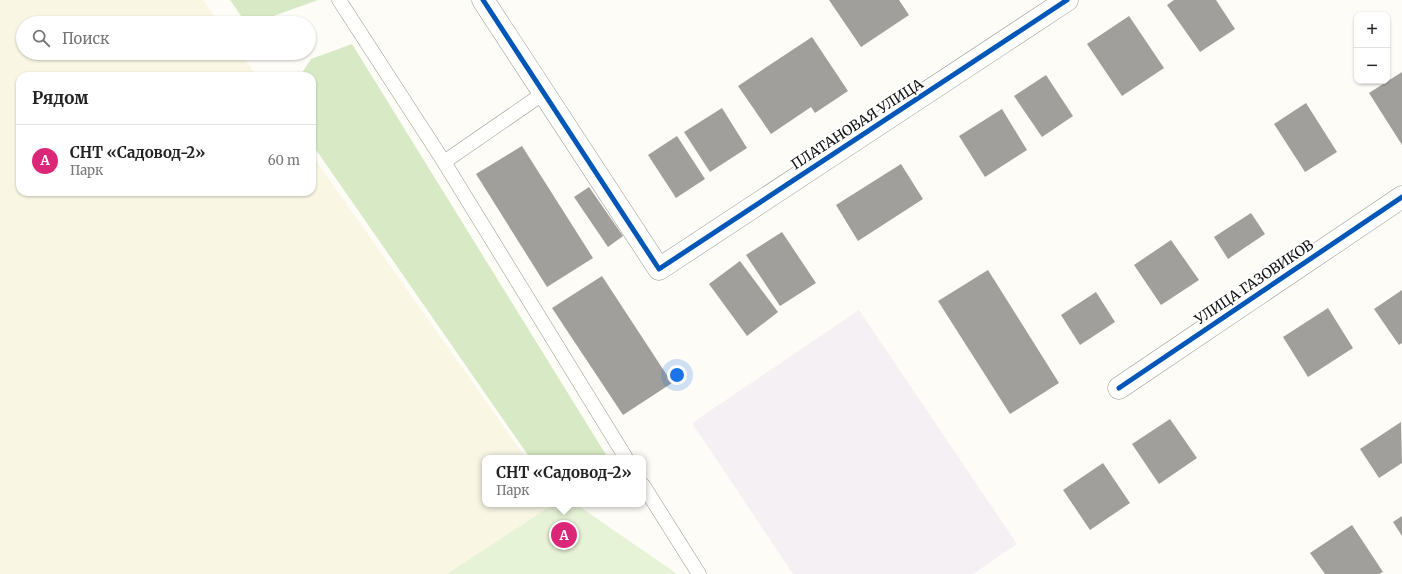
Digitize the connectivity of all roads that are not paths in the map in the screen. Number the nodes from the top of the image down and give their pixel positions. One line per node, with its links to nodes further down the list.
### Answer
1 (338, 0): 5 (lane)
2 (483, 0): 4 (street)
3 (1067, 0): 4 (street, ПЛАТАНОВАЯ УЛИЦА)
4 (544, 93): 5 (lane)
5 (444, 162): 8 (lane)
6 (1402, 197): 7 (street, УЛИЦА ГАЗОВИКОВ)
7 (1119, 388)
8 (624, 455)
9 (646, 490): 10 (lane)
10 (699, 574)

